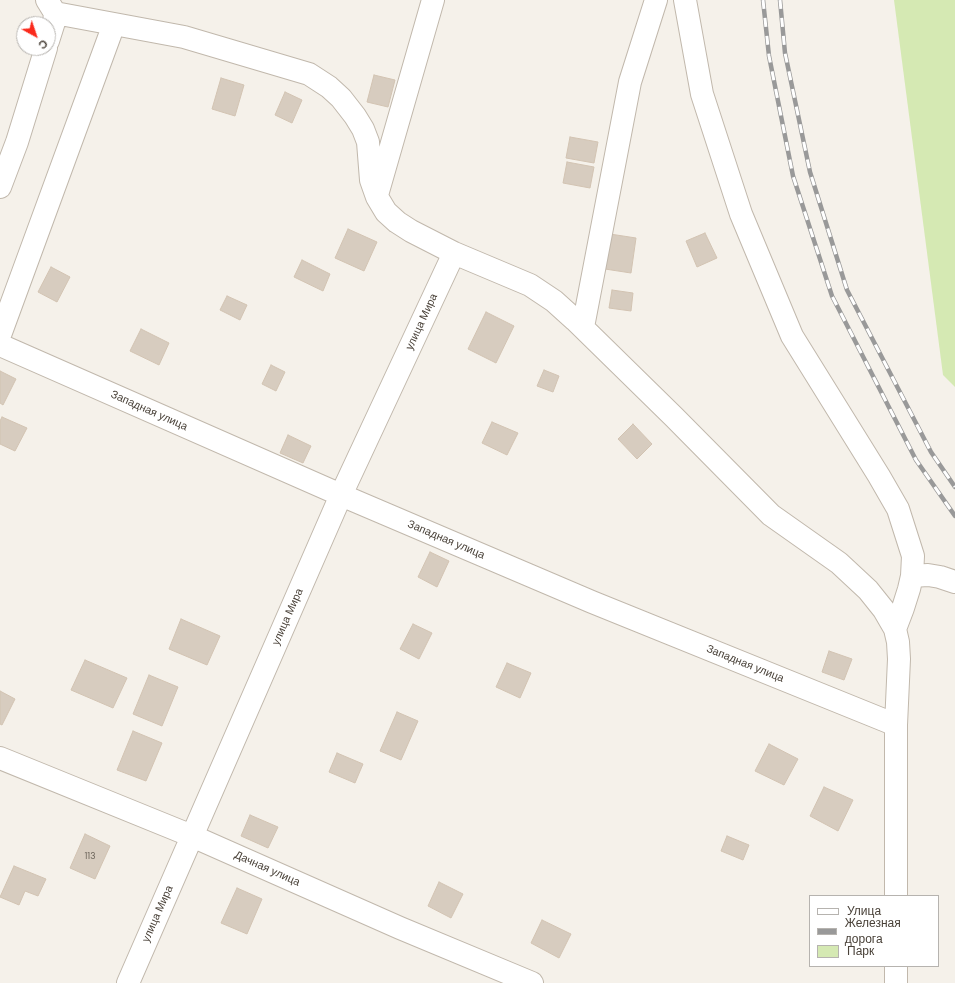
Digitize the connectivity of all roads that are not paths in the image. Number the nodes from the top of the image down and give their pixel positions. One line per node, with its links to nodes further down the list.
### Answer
1 (433, 0): 8 (street)
2 (656, 0): 10 (street)
3 (685, 0): 14 (street)
4 (51, 7): 5 (street)
5 (114, 24): 8 (street); 11 (street)
6 (44, 56): 7 (street)
7 (0, 187)
8 (377, 198): 9 (street)
9 (454, 253): 10 (street); 13 (street, улица Мира)
10 (583, 328): 16 (street)
11 (0, 335)
12 (0, 345): 13 (street, Западная улица)
13 (341, 495): 17 (street, Западная улица); 19 (street, улица Мира)
14 (912, 576): 15 (street); 16 (street)
15 (955, 582)
16 (895, 629): 17 (street)
17 (896, 726): 20 (street)
18 (0, 758): 19 (street, Дачная улица)
19 (192, 836): 22 (street, улица Мира); 23 (street, Дачная улица)
20 (896, 895)
21 (896, 967): 24 (street)
22 (128, 983)
23 (532, 983)
24 (896, 983)

